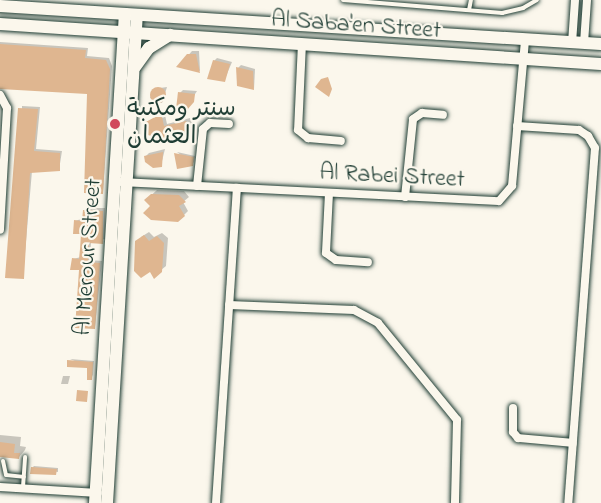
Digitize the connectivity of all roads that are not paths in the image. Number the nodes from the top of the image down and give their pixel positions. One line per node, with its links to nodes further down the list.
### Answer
1 (343, 0): 7 (lane)
2 (471, 0): 7 (lane)
3 (537, 0): 7 (lane)
4 (575, 0): 15 (street)
5 (587, 0): 15 (street)
6 (0, 6): 8 (main road, Al Saba'en Street)
7 (469, 10)
8 (131, 15): 11 (main road, Al Merour Street); 13 (main road, Al Saba'en Street)
9 (0, 24): 10 (main road, Al Saba'en Street)
10 (91, 30): 11 (main road, Al Saba'en Street); 19 (main road)
11 (130, 33): 12 (main road, Al Saba'en Street); 19 (main road, Al Merour Street)
12 (170, 36): 14 (main road, Al Saba'en Street); 19 (main road)
13 (525, 40): 15 (main road, Al Saba'en Street); 17 (street, Al Rabei Street)
14 (302, 43): 17 (main road, Al Saba'en Street); 24 (street)
15 (578, 43): 16 (main road, Al Saba'en Street)
16 (601, 44)
17 (523, 58): 18 (main road, Al Saba'en Street); 23 (street, Al Rabei Street)
18 (601, 64)
19 (128, 68): 25 (main road, Al Merour Street)
20 (0, 95): 30 (street)
21 (442, 115): 29 (street)
22 (229, 124): 26 (street)
23 (517, 126): 29 (street, Al Rabei Street); 34 (street)
24 (341, 141)
25 (121, 182): 26 (street, Al Rabei Street); 40 (main road, Al Merour Street)
26 (197, 186): 27 (street, Al Rabei Street)
27 (237, 188): 28 (street, Al Rabei Street); 32 (street)
28 (329, 193): 29 (street, Al Rabei Street); 31 (street)
29 (405, 197)
30 (0, 230)
31 (368, 262)
32 (229, 305): 41 (street); 42 (street)
33 (513, 408): 34 (street)
34 (573, 443): 43 (street)
35 (25, 457): 37 (lane)
36 (3, 461): 37 (lane)
37 (24, 477): 39 (lane)
38 (0, 487): 39 (street)
39 (23, 488): 40 (street)
40 (101, 498)
41 (216, 503)
42 (455, 503)
43 (568, 503)

